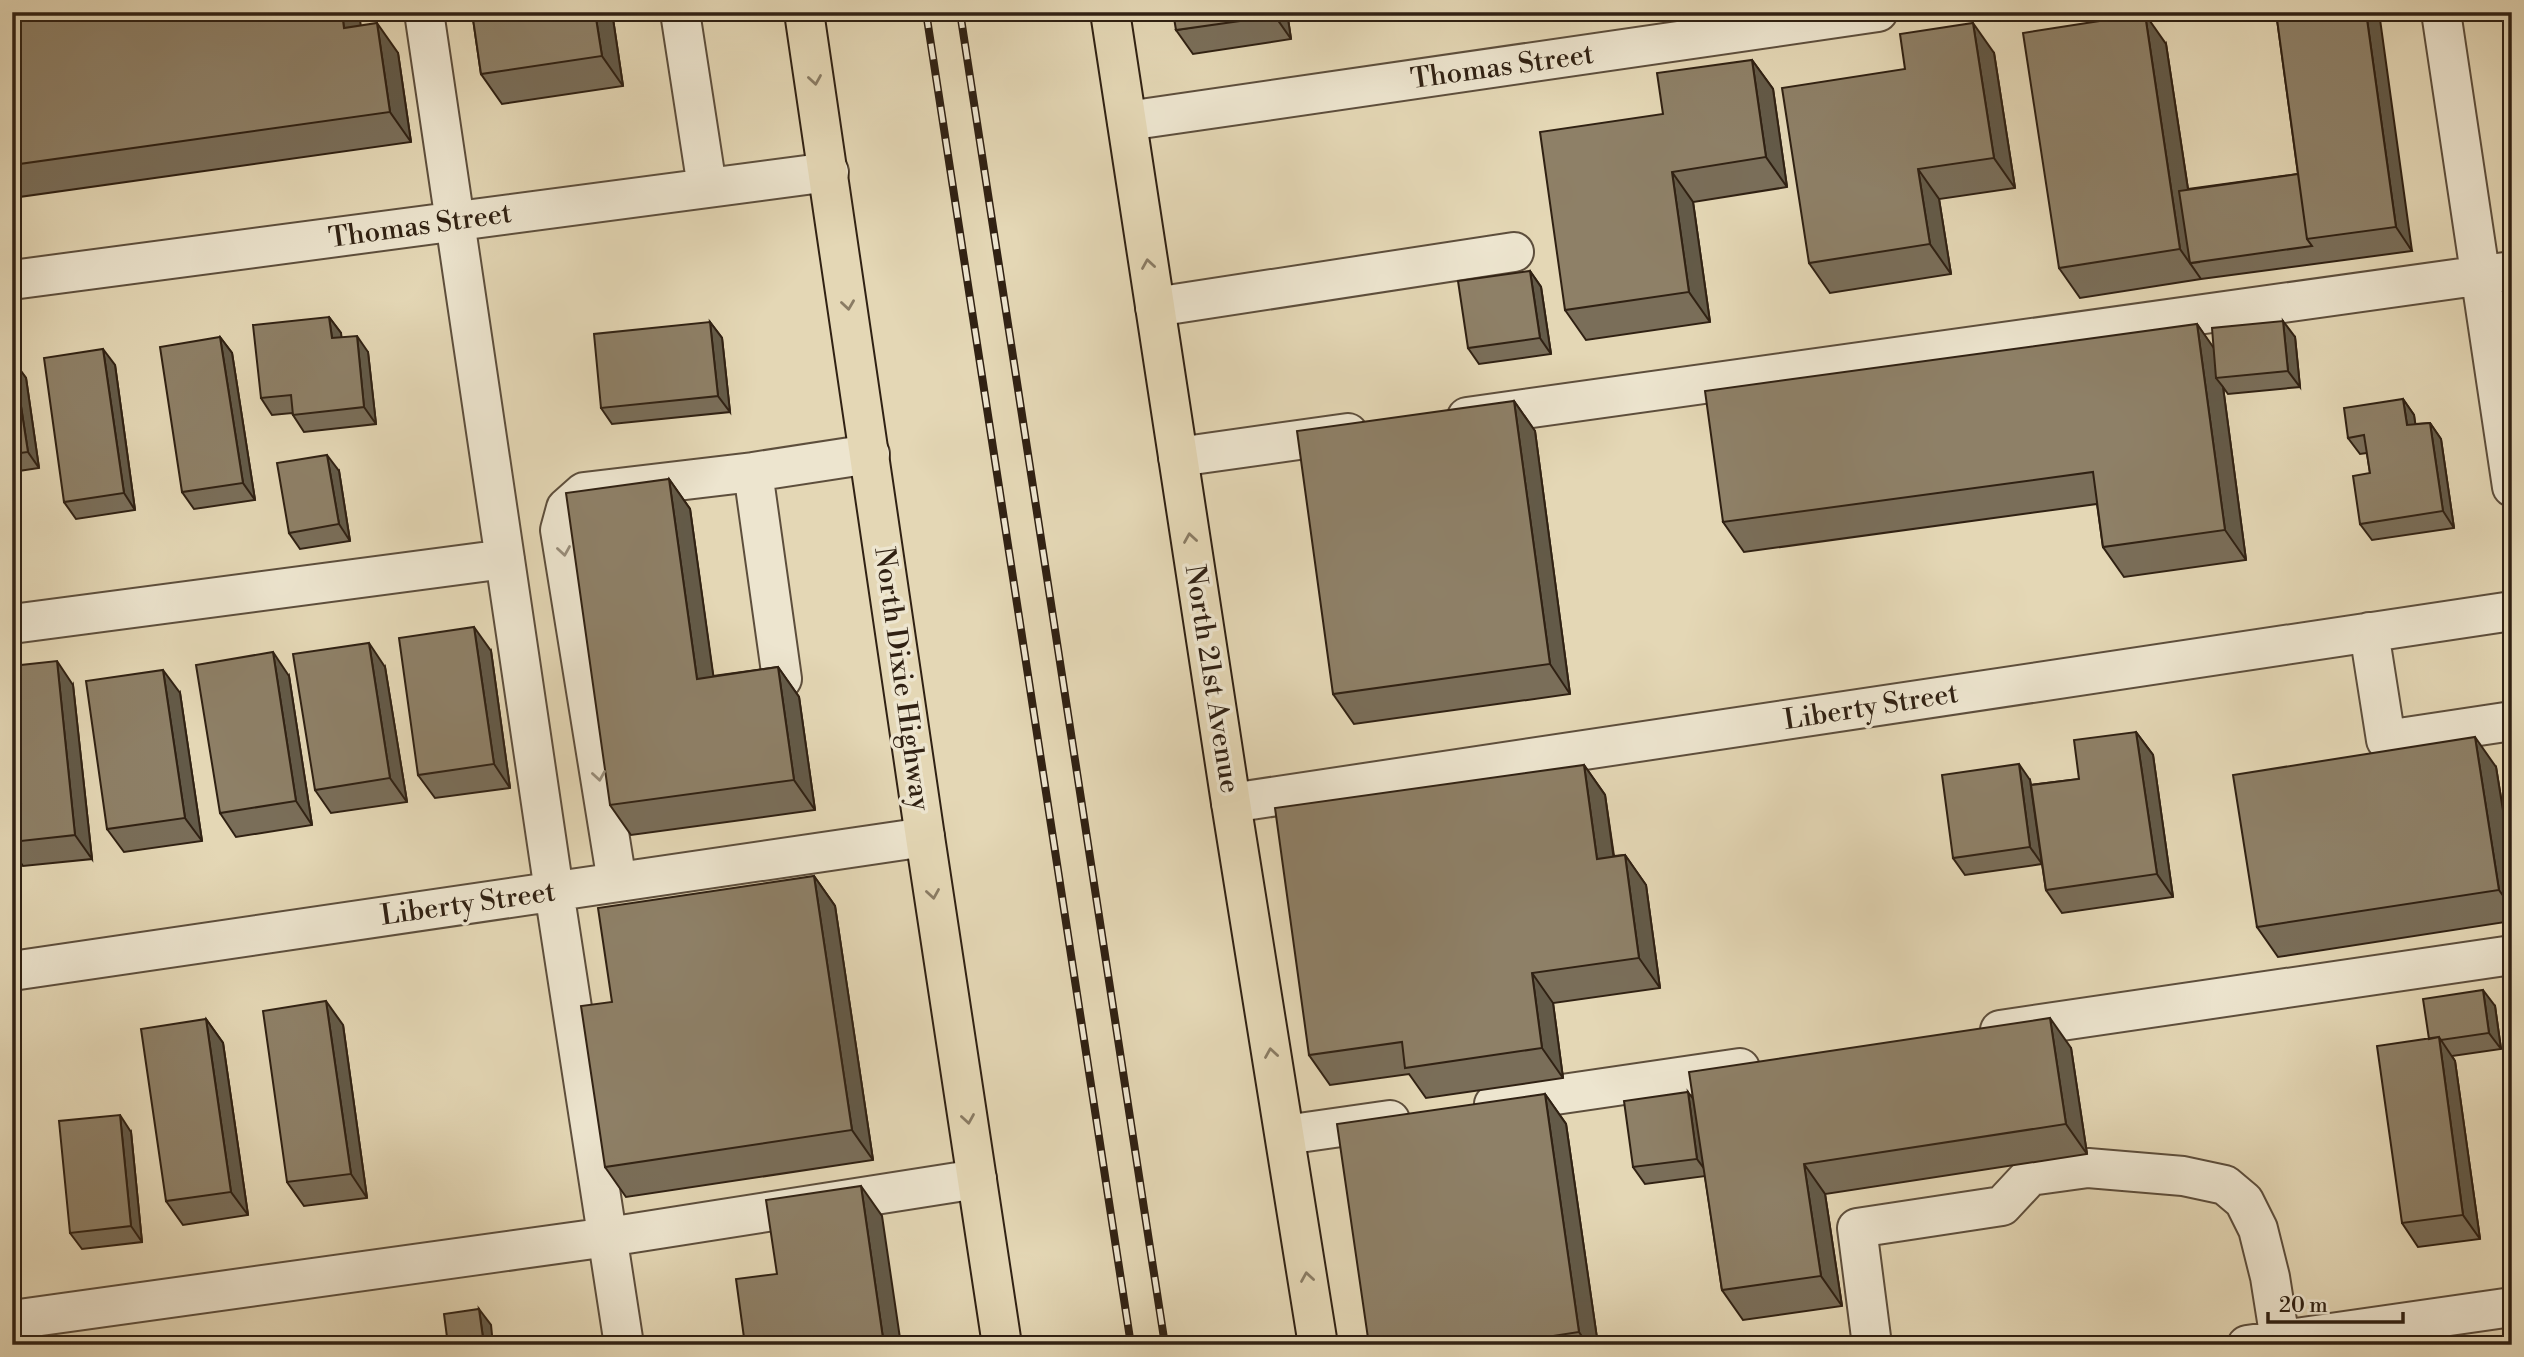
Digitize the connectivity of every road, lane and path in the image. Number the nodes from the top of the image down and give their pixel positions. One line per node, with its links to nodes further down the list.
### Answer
1 (424, 12): 10 (street)
2 (680, 12): 9 (street)
3 (804, 12): 8 (main road, North Dixie Highway, one-way to 8)
4 (1110, 12): 7 (main road, North 21st Avenue)
5 (1878, 12): 7 (street, Thomas Street)
6 (2441, 12): 12 (street)
7 (1127, 121): 14 (main road, North 21st Avenue, one-way to 7)
8 (829, 172): 9 (street, Thomas Street); 17 (main road, North Dixie Highway, one-way to 17)
9 (707, 187): 10 (street, Thomas Street)
10 (456, 221): 13 (street, Thomas Street); 21 (street)
11 (1514, 252): 14 (street)
12 (2496, 273): 15 (street); 20 (street)
13 (12, 279)
14 (1155, 307): 18 (main road, North 21st Avenue)
15 (1427, 422)
16 (1386, 428): 18 (street)
17 (870, 454): 19 (street); 28 (main road, North Dixie Highway)
18 (1178, 457): 27 (main road, North 21st Avenue, one-way to 18)
19 (753, 472): 25 (street); 29 (street, one-way to 29)
20 (2512, 487)
21 (505, 559): 23 (street); 30 (street)
22 (2512, 611): 24 (street, Liberty Street)
23 (12, 624)
24 (2369, 632): 26 (street); 27 (street, Liberty Street)
25 (782, 679)
26 (2512, 721)
27 (1231, 803): 37 (main road, North 21st Avenue, one-way to 27)
28 (925, 837): 29 (street, Liberty Street); 38 (main road, North Dixie Highway, one-way to 38)
29 (617, 882): 30 (street, Liberty Street)
30 (554, 891): 32 (street, Liberty Street); 39 (street)
31 (2512, 955): 33 (street)
32 (12, 971)
33 (1960, 1036)
34 (1767, 1064): 35 (street)
35 (1464, 1109)
36 (1422, 1115): 37 (street)
37 (1284, 1135): 47 (main road, North 21st Avenue, one-way to 37)
38 (977, 1179): 39 (street); 46 (main road, North Dixie Highway)
39 (608, 1237): 41 (street); 45 (street)
40 (2512, 1307): 43 (street)
41 (12, 1320)
42 (12, 1338): 44 (street)
43 (2263, 1342): 48 (street)
44 (13, 1345)
45 (624, 1345)
46 (1002, 1345)
47 (1318, 1345)
48 (1872, 1345)

